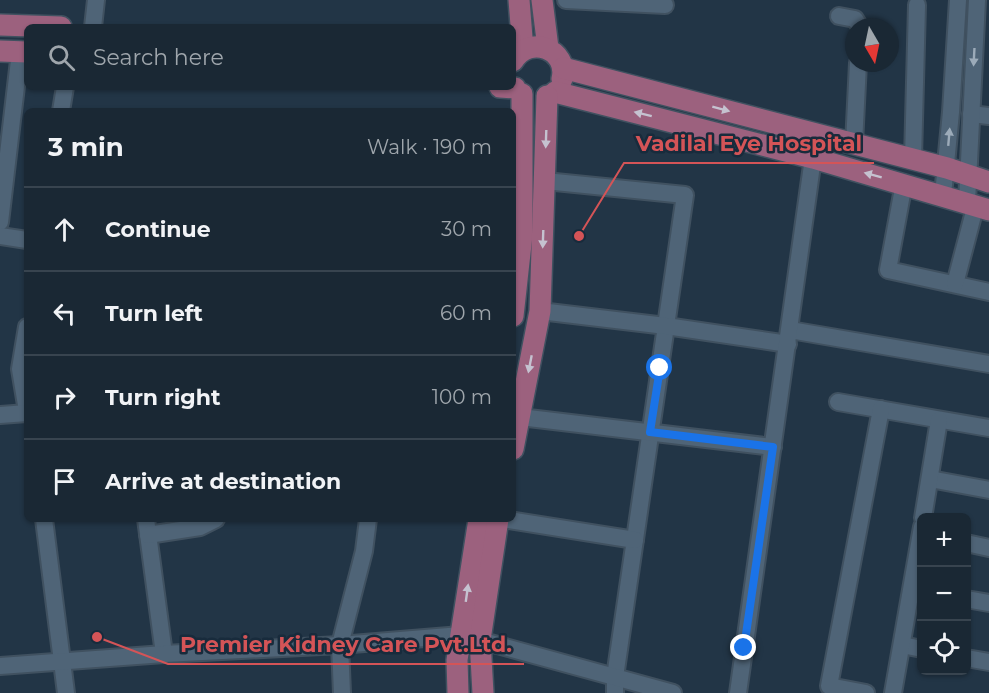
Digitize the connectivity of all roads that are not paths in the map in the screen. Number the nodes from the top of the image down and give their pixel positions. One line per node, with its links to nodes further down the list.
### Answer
1 (96, 0): 11 (street)
2 (519, 0): 16 (main road)
3 (542, 0): 14 (main road)
4 (566, 0): 8 (street)
5 (958, 0): 31 (street, one-way to 5)
6 (977, 0): 25 (street, one-way to 25)
7 (917, 4): 29 (street)
8 (665, 5)
9 (839, 16): 10 (street)
10 (850, 18)
11 (93, 24)
12 (0, 25): 13 (main road)
13 (24, 26)
14 (548, 48): 16 (main road); 17 (main road)
15 (16, 52): 38 (street)
16 (518, 55)
17 (563, 68): 22 (main road); 27 (main road, one-way to 27)
18 (858, 72): 27 (street)
19 (64, 90): 23 (street)
20 (513, 90): 24 (main road)
21 (516, 90): 22 (main road)
22 (551, 94): 28 (main road, one-way to 22); 33 (main road, one-way to 33)
23 (62, 108)
24 (514, 108)
25 (971, 114): 26 (street); 32 (street)
26 (989, 116)
27 (854, 144): 29 (main road)
28 (813, 158): 34 (main road, one-way to 28); 46 (street)
29 (913, 159): 31 (main road)
30 (516, 164): 35 (main road)
31 (947, 168): 32 (main road); 36 (street)
32 (979, 178): 37 (street)
33 (545, 181): 44 (main road, one-way to 44); 45 (street)
34 (904, 183): 36 (main road); 41 (street)
35 (517, 190): 42 (main road)
36 (943, 195): 37 (main road)
37 (977, 205): 41 (street)
38 (0, 222)
39 (0, 236): 40 (street)
40 (24, 240)
41 (955, 284): 43 (street)
42 (516, 286)
43 (989, 292)
44 (540, 311): 45 (street); 54 (main road, one-way to 54)
45 (666, 326): 46 (street); 57 (street)
46 (789, 337): 48 (street); 59 (street)
47 (24, 345): 49 (street)
48 (989, 364)
49 (24, 394)
50 (838, 402): 51 (street)
51 (881, 409): 55 (street); 87 (street)
52 (24, 412): 53 (street)
53 (0, 415)
54 (520, 417): 57 (street); 58 (main road)
55 (939, 420): 56 (street); 60 (street)
56 (989, 428)
57 (650, 432): 59 (street); 70 (street)
58 (516, 435)
59 (773, 447): 93 (street)
60 (930, 479): 61 (street); 62 (street)
61 (989, 490)
62 (924, 513)
63 (516, 521): 70 (street)
64 (44, 522): 83 (street)
65 (210, 522): 69 (street)
66 (368, 522): 78 (street)
67 (479, 522): 77 (main road, one-way to 67)
68 (497, 522): 77 (main road)
69 (147, 527): 81 (street)
70 (635, 540): 86 (street)
71 (971, 544): 72 (street)
72 (989, 548)
73 (918, 567): 74 (street)
74 (916, 591): 79 (street)
75 (971, 600): 76 (street)
76 (989, 603)
77 (470, 638): 78 (street); 86 (street); 90 (main road); 91 (main road)
78 (340, 645): 81 (street); 89 (street)
79 (902, 645): 80 (street); 94 (street)
80 (917, 647)
81 (164, 654): 83 (street)
82 (971, 659): 84 (street)
83 (62, 660): 85 (street); 88 (street)
84 (989, 662)
85 (0, 666)
86 (615, 685): 92 (street)
87 (854, 692)
88 (66, 693)
89 (342, 693)
90 (458, 693)
91 (483, 693)
92 (673, 693)
93 (738, 693)
94 (893, 693)

